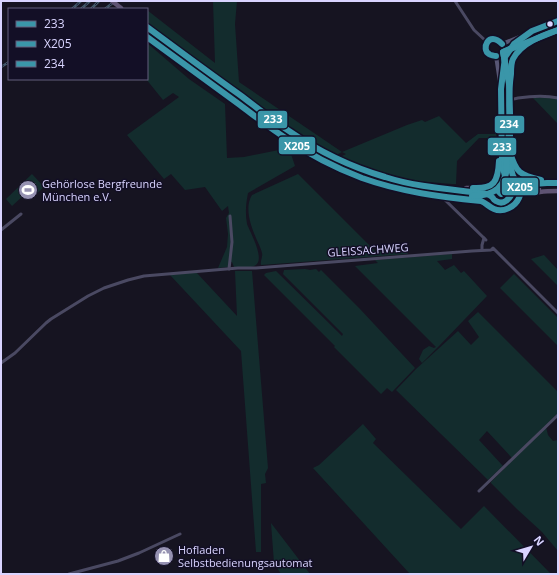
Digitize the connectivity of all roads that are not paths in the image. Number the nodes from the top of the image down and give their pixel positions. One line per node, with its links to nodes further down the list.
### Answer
1 (112, 1): 3 (main road, bridge)
2 (455, 1): 7 (street)
3 (122, 8)
4 (558, 21): 6 (street)
5 (148, 28): 20 (main road)
6 (532, 31): 8 (street); 10 (street)
7 (487, 42): 8 (street); 9 (street)
8 (502, 44): 9 (street)
9 (496, 56): 10 (street)
10 (501, 90): 12 (street)
11 (558, 98): 12 (street)
12 (502, 101): 13 (street)
13 (501, 130): 14 (street); 17 (street)
14 (502, 154): 16 (street); 21 (street)
15 (322, 163): 28 (street)
16 (506, 180): 17 (main road); 19 (main road)
17 (495, 181): 18 (main road)
18 (490, 186): 20 (main road); 24 (main road)
19 (512, 186): 21 (main road); 23 (main road)
20 (446, 189): 24 (main road)
21 (542, 190): 22 (main road); 23 (main road)
22 (558, 191)
23 (512, 195): 24 (main road)
24 (491, 196)
25 (21, 214): 27 (street)
26 (230, 216): 29 (street)
27 (1, 230)
28 (482, 250): 29 (street, GLEISSACHWEG); 30 (street, GLEISSACHWEG)
29 (229, 269): 31 (street, GLEISSACHWEG)
30 (558, 313)
31 (1, 363)
32 (558, 415): 33 (street)
33 (479, 491)
34 (180, 534): 35 (street)
35 (69, 574)

